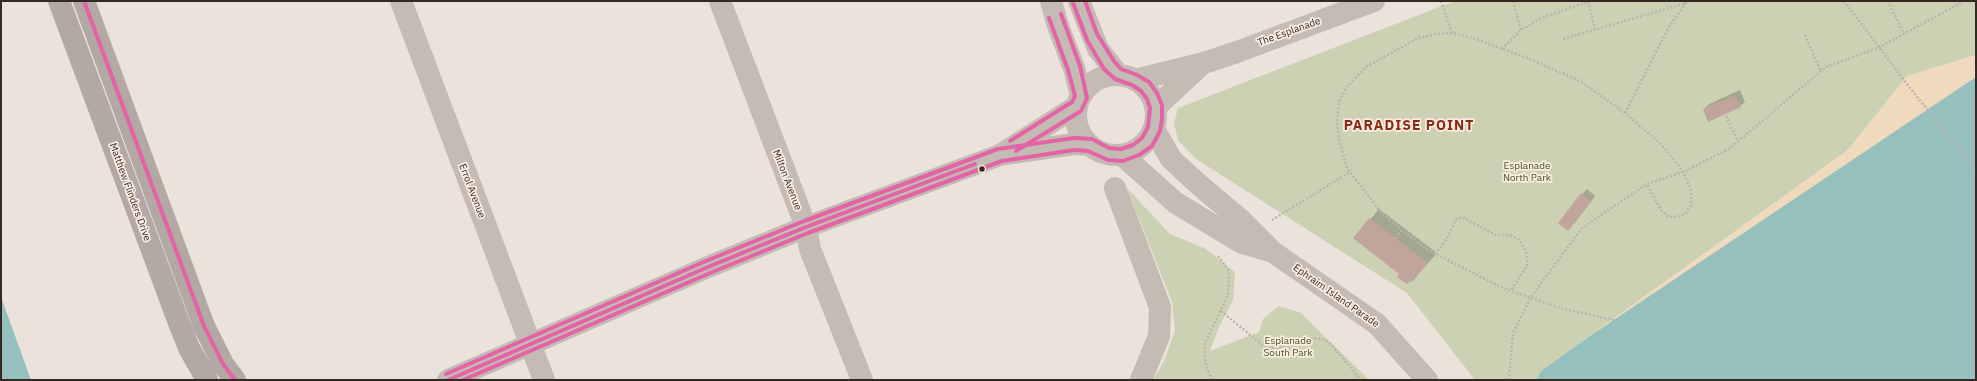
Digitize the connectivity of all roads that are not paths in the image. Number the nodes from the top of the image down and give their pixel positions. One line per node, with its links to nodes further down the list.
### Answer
1 (59, 1): 20 (main road, Matthew Flinders Drive)
2 (84, 1): 21 (main road)
3 (401, 1): 19 (street, Errol Avenue)
4 (720, 1): 17 (street, Milton Avenue)
5 (1051, 1): 10 (street)
6 (1079, 1): 9 (street)
7 (1374, 1): 8 (street, The Esplanade)
8 (1204, 62): 9 (street, The Esplanade); 11 (street, The Esplanade)
9 (1127, 77): 10 (street); 11 (street)
10 (1079, 101): 13 (street); 14 (street)
11 (1156, 107): 12 (street)
12 (1154, 129): 15 (street); 18 (street, Ephraim Island Parade)
13 (1090, 145): 14 (street); 15 (street)
14 (1000, 155): 17 (street)
15 (1122, 155): 18 (street, Ephraim Island Parade)
16 (1115, 188): 25 (street)
17 (806, 227): 19 (street); 24 (street, Milton Avenue)
18 (1273, 252): 26 (street, Ephraim Island Parade)
19 (530, 344): 22 (street); 23 (street, Errol Avenue)
20 (208, 380)
21 (235, 380)
22 (448, 380)
23 (544, 380)
24 (862, 380)
25 (1141, 380)
26 (1427, 380)

